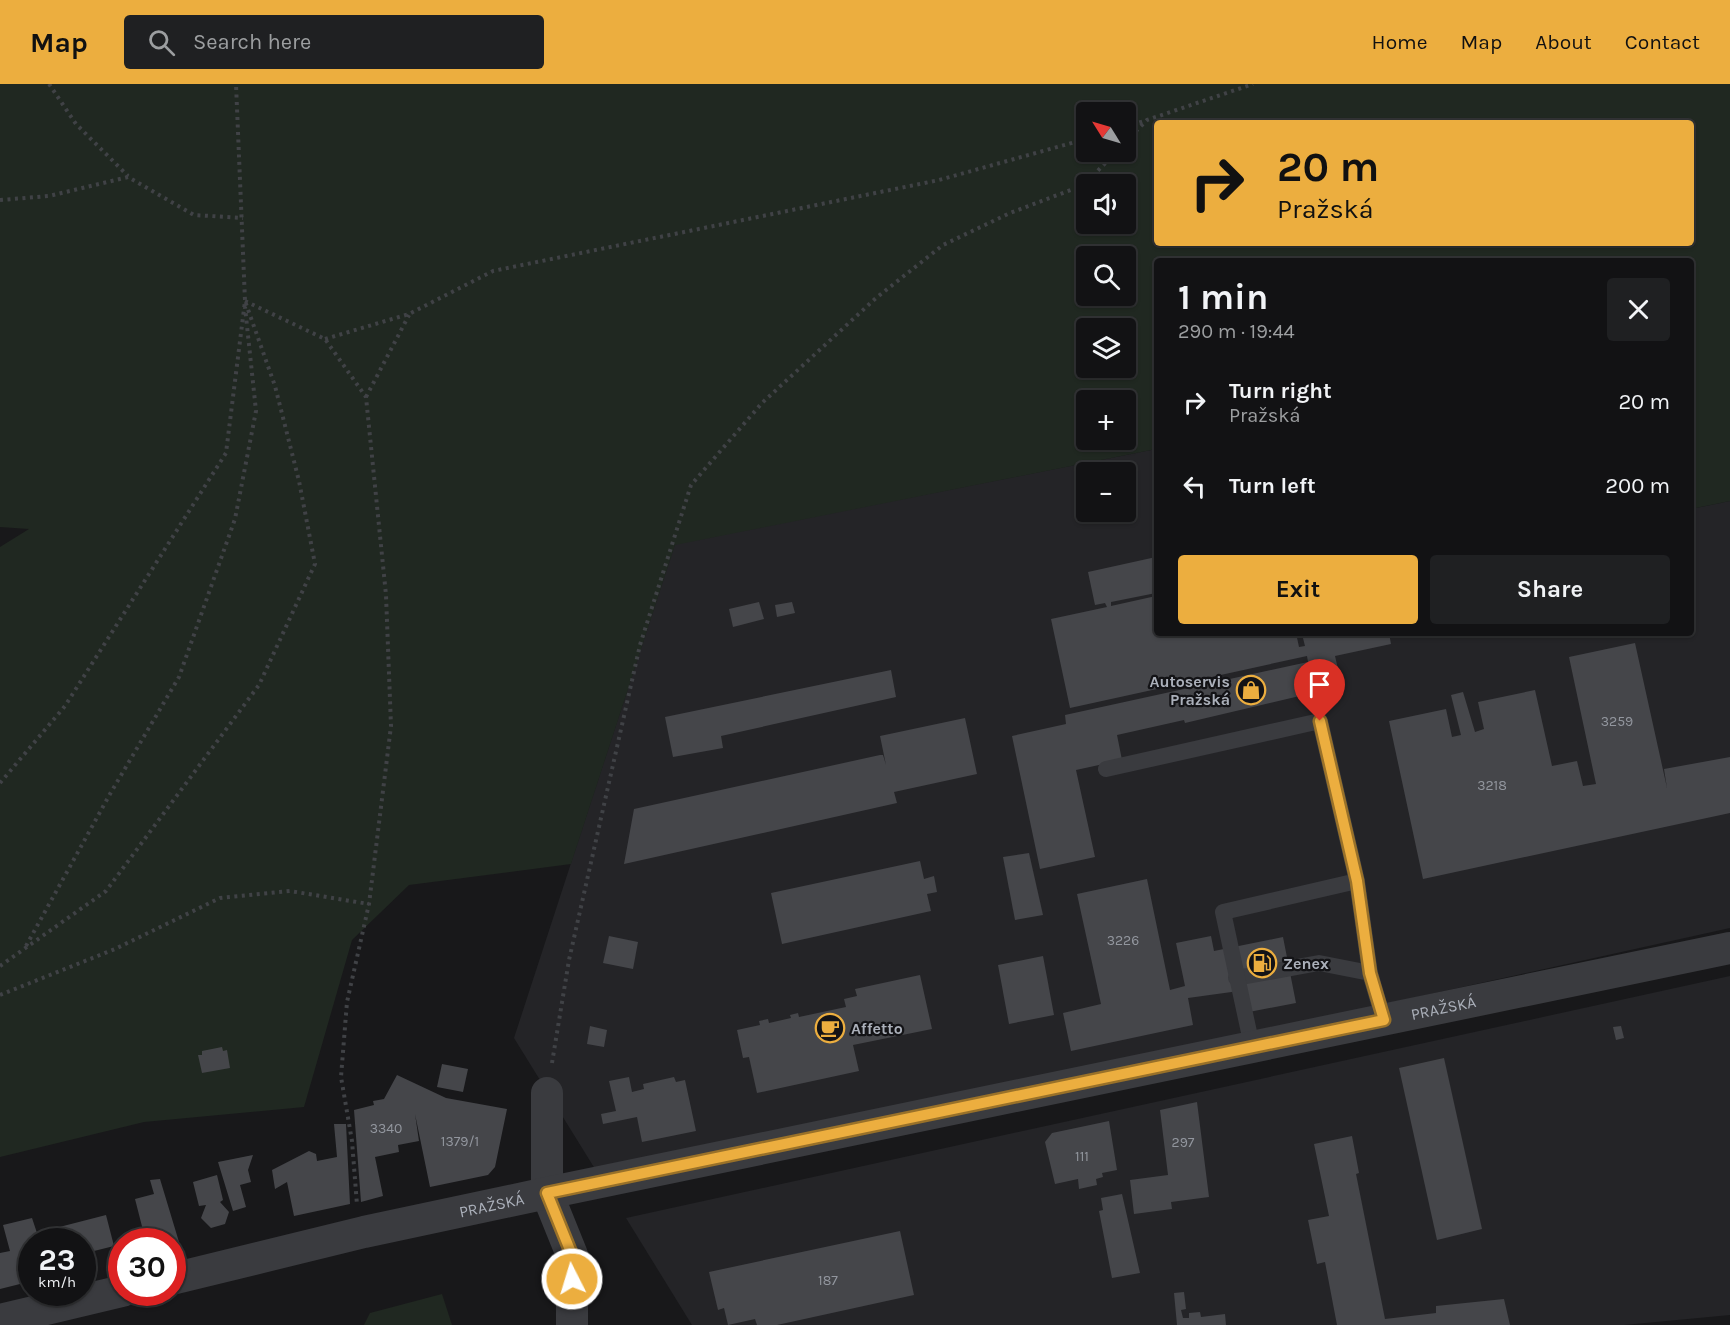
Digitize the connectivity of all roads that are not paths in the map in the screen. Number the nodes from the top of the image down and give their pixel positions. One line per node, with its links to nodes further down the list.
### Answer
1 (1106, 769): 2 (lane)
2 (1357, 881): 4 (lane); 5 (lane)
3 (1730, 948): 6 (street, PRAŽSKÁ)
4 (1370, 973): 5 (lane); 6 (lane)
5 (1236, 978): 7 (lane)
6 (1384, 1020): 7 (street, PRAŽSKÁ)
7 (1252, 1046): 9 (street, PRAŽSKÁ)
8 (547, 1093): 9 (street)
9 (547, 1193): 10 (street, PRAŽSKÁ); 13 (street)
10 (186, 1276)
11 (108, 1294): 12 (street)
12 (0, 1320)
13 (572, 1325)

